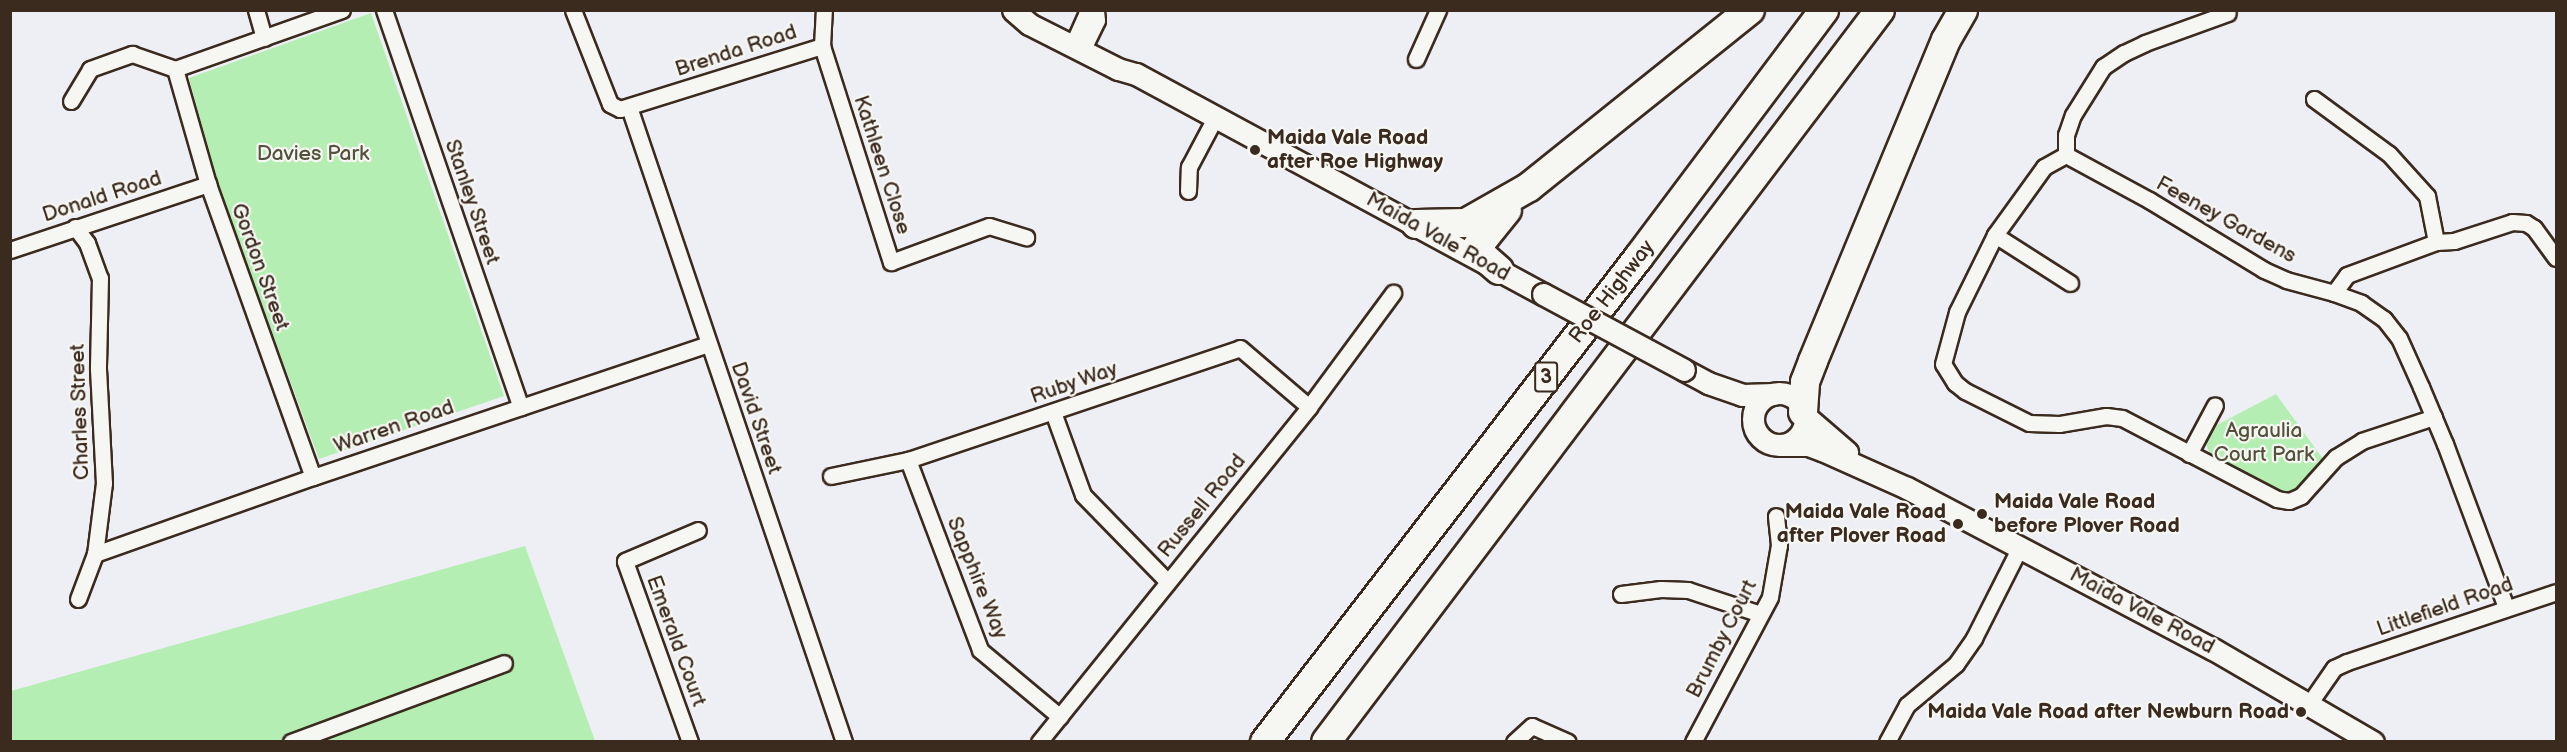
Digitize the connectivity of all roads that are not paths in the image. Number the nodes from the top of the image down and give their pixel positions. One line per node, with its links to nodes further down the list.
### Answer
1 (256, 10): 15 (street)
2 (342, 10): 15 (street)
3 (384, 10): 43 (street, Stanley Street)
4 (573, 10): 22 (street)
5 (824, 10): 17 (street, Brenda Road)
6 (1013, 10): 16 (main road, Maida Vale Road)
7 (1030, 10): 16 (main road, Maida Vale Road)
8 (1094, 10): 16 (street)
9 (1438, 10): 18 (street)
10 (1750, 10): 26 (highway)
11 (1824, 10): 72 (highway, Roe Highway / 3)
12 (1880, 10): 73 (highway, Roe Highway / 3)
13 (1963, 10): 46 (highway)
14 (2228, 13): 24 (street)
15 (264, 38): 19 (street)
16 (1079, 44): 23 (main road, Maida Vale Road)
17 (822, 46): 22 (street, Brenda Road); 31 (street, Kathleen Close)
18 (1416, 59)
19 (175, 69): 21 (street); 25 (street, Gordon Street)
20 (2314, 99): 32 (street)
21 (70, 101)
22 (629, 107): 39 (street, David Street)
23 (1216, 116): 27 (street); 28 (main road, Maida Vale Road)
24 (2066, 155): 30 (street); 37 (street, Feeney Gardens)
25 (208, 184): 29 (street, Donald Road); 53 (street, Gordon Street)
26 (1529, 187): 28 (highway); 35 (highway)
27 (1188, 191)
28 (1416, 224): 35 (main road, Maida Vale Road)
29 (75, 227): 33 (street, Donald Road); 58 (street, Charles Street)
30 (1995, 235): 36 (street); 50 (street)
31 (1026, 237)
32 (2436, 242): 34 (street); 37 (street)
33 (10, 250)
34 (2556, 258)
35 (1498, 270): 40 (main road, Maida Vale Road, bridge)
36 (2070, 283)
37 (2334, 292): 47 (street, Feeney Gardens)
38 (1392, 293): 44 (street, Russell Road)
39 (708, 345): 43 (street, Warren Road); 70 (street, David Street)
40 (1708, 384): 41 (main road, Maida Vale Road); 48 (main road, Maida Vale Road)
41 (1774, 394): 46 (main road); 48 (main road)
42 (2215, 405): 50 (street)
43 (521, 406): 53 (street, Warren Road)
44 (1310, 407): 45 (street, Ruby Way); 59 (street, Russell Road)
45 (1053, 412): 51 (street, Ruby Way); 59 (street)
46 (1804, 414): 49 (main road); 54 (main road, Maida Vale Road)
47 (2434, 417): 50 (street); 63 (street, Feeney Gardens)
48 (1757, 434): 49 (main road)
49 (1781, 445): 54 (main road, Maida Vale Road)
50 (2189, 454)
51 (908, 460): 52 (street, Ruby Way); 67 (street, Sapphire Way)
52 (831, 476)
53 (313, 477): 58 (street, Warren Road)
54 (1907, 488): 57 (main road, Maida Vale Road)
55 (1776, 516): 64 (street, Brumby Court)
56 (698, 530): 69 (street, Emerald Court)
57 (2025, 550): 66 (main road, Maida Vale Road); 77 (street); 78 (street)
58 (95, 554): 62 (street, Charles Street)
59 (1167, 581): 67 (street, Russell Road)
60 (2556, 592): 63 (street, Littlefield Road)
61 (1621, 594): 64 (street)
62 (78, 599)
63 (2506, 607): 66 (street, Littlefield Road)
64 (1760, 614): 76 (street, Brumby Court)
65 (504, 663): 68 (street)
66 (2314, 707): 79 (main road, Maida Vale Road)
67 (1060, 717): 71 (street, Russell Road)
68 (291, 741)
69 (690, 741)
70 (844, 741)
71 (1039, 741)
72 (1265, 741)
73 (1326, 741)
74 (1514, 741): 75 (street)
75 (1568, 741)
76 (1693, 741)
77 (1887, 741)
78 (1896, 741)
79 (2373, 741)

